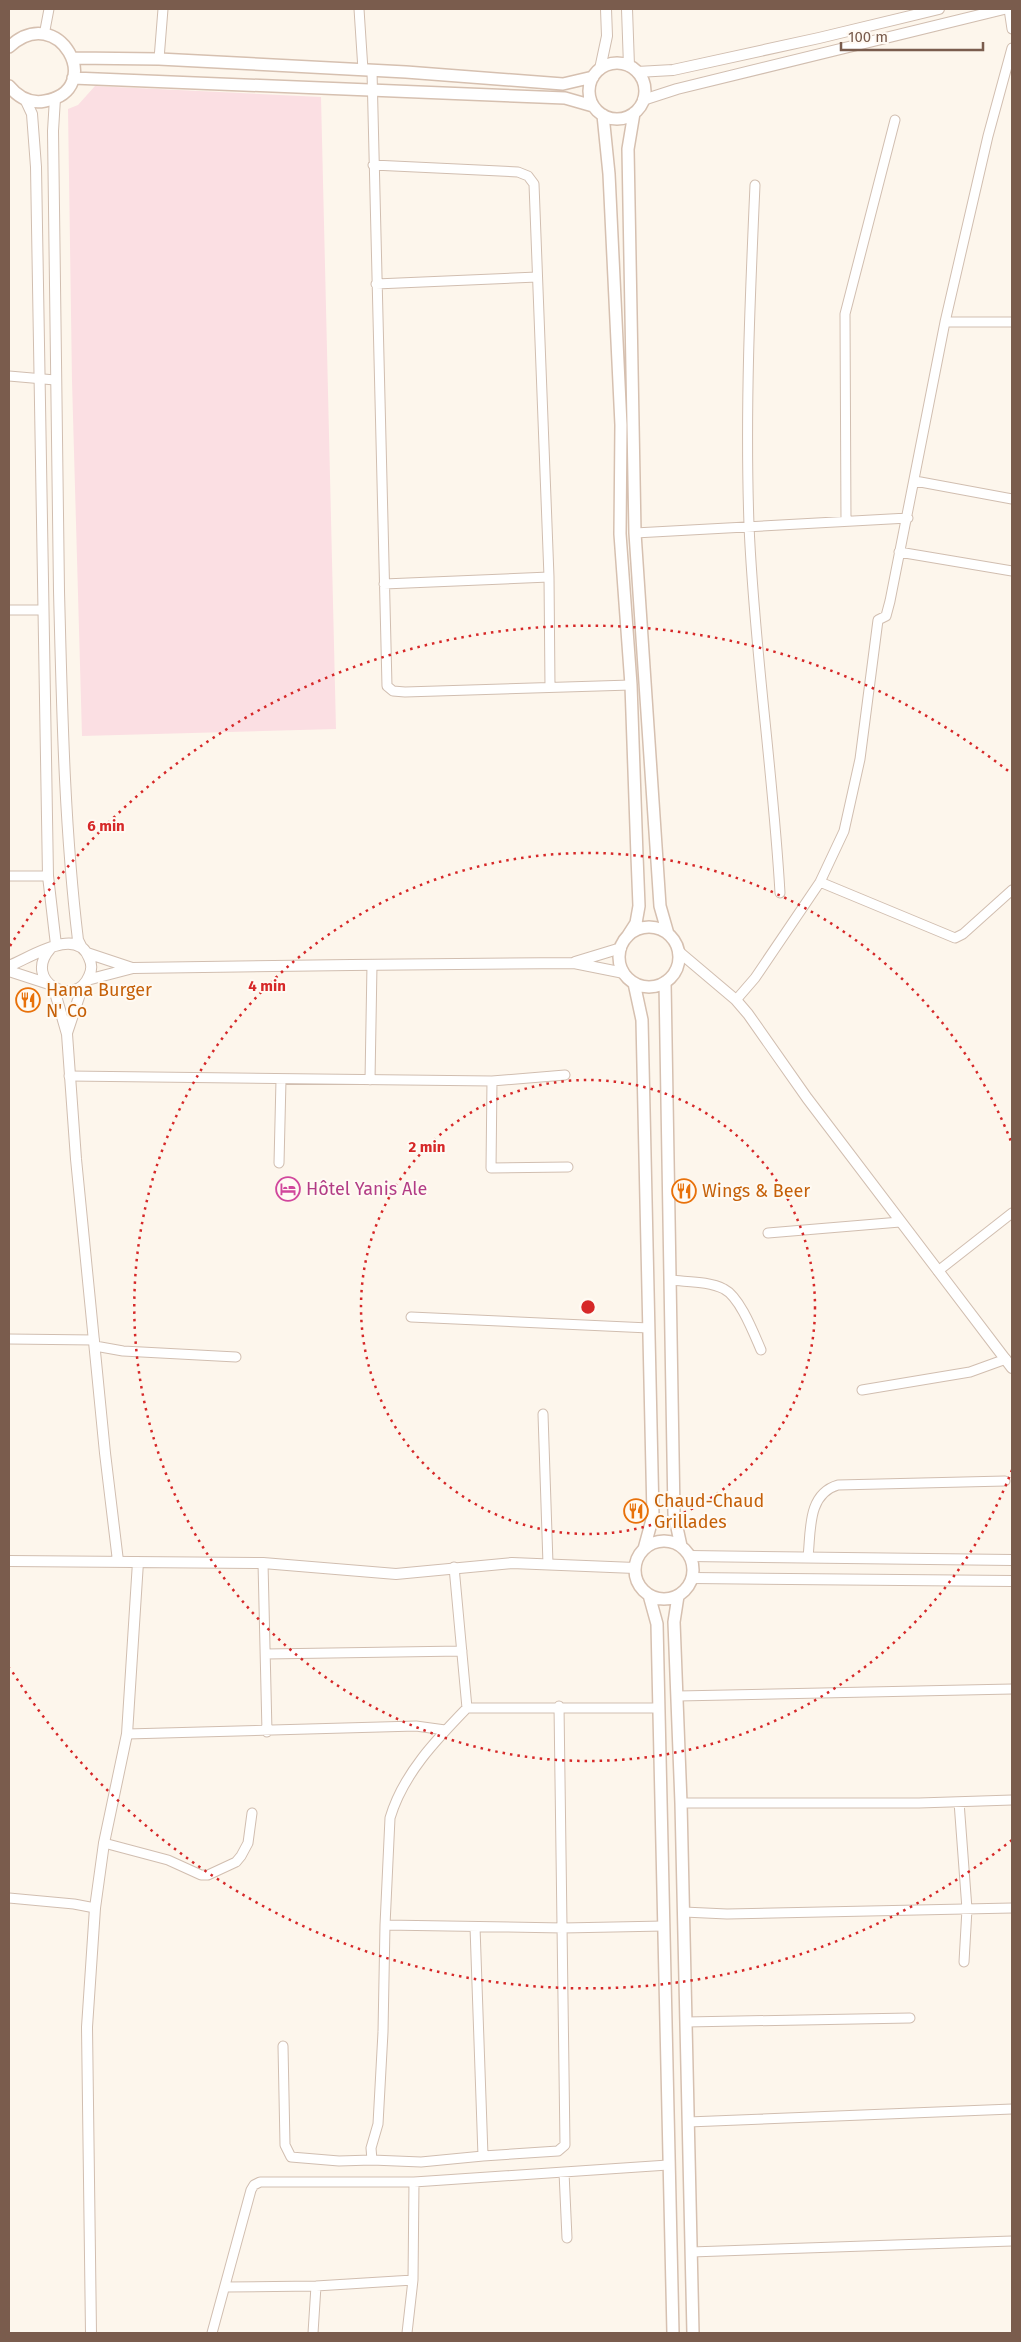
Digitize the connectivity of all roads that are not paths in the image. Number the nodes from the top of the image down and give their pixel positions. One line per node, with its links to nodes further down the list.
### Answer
1 (49, 9): 10 (street)
2 (163, 9): 14 (street)
3 (359, 9): 16 (street)
4 (606, 9): 17 (street)
5 (627, 9): 15 (street)
6 (939, 9): 15 (street)
7 (1004, 9): 23 (street)
8 (1009, 9): 9 (street)
9 (1012, 29)
10 (45, 30): 11 (main road); 13 (main road)
11 (10, 45)
12 (1012, 48): 32 (street)
13 (74, 58): 14 (main road); 18 (main road)
14 (159, 59): 16 (main road)
15 (633, 69): 17 (main road); 23 (main road)
16 (367, 71): 17 (main road); 20 (street)
17 (597, 73): 24 (main road)
18 (73, 78): 20 (main road); 21 (main road)
19 (9, 86): 22 (main road)
20 (372, 90): 24 (main road); 28 (street)
21 (55, 98): 22 (main road); 36 (street)
22 (24, 99): 35 (street)
23 (643, 100): 25 (main road)
24 (594, 106): 26 (main road)
25 (634, 113): 26 (main road); 42 (main road)
26 (602, 114): 49 (main road)
27 (895, 120): 40 (street)
28 (373, 165): 30 (street); 31 (street)
29 (756, 185): 41 (street)
30 (537, 277): 31 (street); 45 (street)
31 (376, 284): 46 (street)
32 (945, 322): 33 (street); 37 (street)
33 (1012, 322)
34 (9, 376): 35 (street)
35 (39, 379): 36 (street); 48 (street)
36 (55, 380): 60 (street)
37 (915, 481): 38 (street); 39 (street)
38 (1012, 499)
39 (908, 518): 40 (street); 43 (street)
40 (846, 521): 41 (street)
41 (749, 526): 42 (street); 55 (street)
42 (635, 533): 56 (main road)
43 (899, 552): 44 (street); 53 (street)
44 (1012, 571)
45 (549, 577): 46 (street); 50 (street)
46 (384, 584): 50 (street)
47 (9, 610): 48 (street)
48 (43, 610): 52 (street)
49 (631, 685): 50 (street); 57 (main road)
50 (550, 687)
51 (9, 876): 52 (street)
52 (48, 876): 58 (street)
53 (820, 882): 54 (street); 72 (street)
54 (1012, 890)
55 (780, 893)
56 (668, 934): 57 (main road); 61 (main road)
57 (628, 937): 59 (main road)
58 (53, 947): 60 (street); 64 (street); 71 (street)
59 (621, 948): 62 (street); 67 (main road)
60 (85, 951): 65 (street); 68 (street)
61 (678, 951): 69 (main road); 72 (street)
62 (574, 963): 63 (street); 67 (street)
63 (372, 965): 65 (street); 77 (street)
64 (9, 966)
65 (133, 968): 68 (street)
66 (9, 971): 71 (street)
67 (624, 973): 70 (main road)
68 (85, 982): 71 (street); 73 (street)
69 (665, 982): 70 (main road); 85 (main road)
70 (634, 983): 87 (main road)
71 (52, 986): 73 (street)
72 (736, 1000): 82 (street)
73 (67, 1034): 75 (street)
74 (565, 1075): 78 (street)
75 (69, 1076): 76 (street); 89 (street)
76 (281, 1080): 77 (street); 79 (street)
77 (370, 1080): 78 (street)
78 (492, 1081): 80 (street)
79 (279, 1163)
80 (568, 1167)
81 (1012, 1213): 84 (street)
82 (900, 1222): 83 (street); 84 (street)
83 (768, 1233)
84 (938, 1271): 92 (street)
85 (670, 1280): 90 (street); 96 (main road)
86 (411, 1317): 87 (street)
87 (649, 1328): 97 (main road)
88 (9, 1339): 89 (street)
89 (95, 1343): 91 (street); 102 (street)
90 (761, 1350)
91 (236, 1356)
92 (1009, 1364): 93 (street)
93 (862, 1390)
94 (543, 1414): 105 (street)
95 (1005, 1481): 99 (street)
96 (680, 1546): 97 (main road); 98 (main road)
97 (644, 1549): 107 (main road)
98 (690, 1556): 99 (street); 108 (main road)
99 (808, 1557): 101 (street)
100 (9, 1560): 102 (street)
101 (1012, 1560)
102 (118, 1561): 103 (street)
103 (138, 1562): 104 (street); 121 (street)
104 (263, 1563): 106 (street); 113 (street)
105 (548, 1564): 106 (street); 107 (street)
106 (454, 1567): 112 (street)
107 (635, 1568): 110 (main road)
108 (693, 1578): 109 (street); 111 (main road)
109 (1011, 1583)
110 (649, 1595): 111 (main road); 118 (main road)
111 (678, 1596): 115 (main road)
112 (462, 1651): 113 (street); 117 (street)
113 (266, 1654): 120 (street)
114 (1012, 1689): 115 (street)
115 (678, 1696): 124 (main road)
116 (559, 1706): 117 (street); 118 (street); 135 (street)
117 (467, 1708): 119 (street)
118 (658, 1708): 133 (main road)
119 (445, 1730): 120 (street); 132 (street)
120 (267, 1732): 121 (street)
121 (127, 1734): 126 (street)
122 (1012, 1800): 123 (street)
123 (959, 1802): 124 (street); 130 (street)
124 (681, 1803): 131 (main road)
125 (252, 1812): 126 (street)
126 (104, 1843): 128 (street)
127 (9, 1898): 128 (street)
128 (95, 1908): 153 (street)
129 (1012, 1908): 130 (street)
130 (967, 1909): 131 (street); 136 (street)
131 (684, 1912): 138 (main road)
132 (385, 1925): 134 (street); 143 (street)
133 (664, 1926): 135 (street); 144 (main road)
134 (475, 1927): 135 (street); 142 (street)
135 (562, 1928): 142 (street)
136 (964, 1962)
137 (910, 2018): 138 (street)
138 (686, 2022): 141 (main road)
139 (282, 2046): 143 (street)
140 (1012, 2109): 141 (street)
141 (688, 2122): 149 (main road)
142 (483, 2156): 143 (street)
143 (372, 2160)
144 (668, 2165): 145 (street); 157 (main road)
145 (564, 2172): 146 (street); 147 (street)
146 (414, 2182): 150 (street); 152 (street)
147 (567, 2238)
148 (1012, 2241): 149 (street)
149 (691, 2252): 158 (main road)
150 (413, 2280): 151 (street); 156 (street)
151 (316, 2286): 152 (street); 155 (street)
152 (226, 2287): 154 (street)
153 (91, 2333)
154 (212, 2333)
155 (313, 2333)
156 (407, 2333)
157 (673, 2333)
158 (692, 2333)

